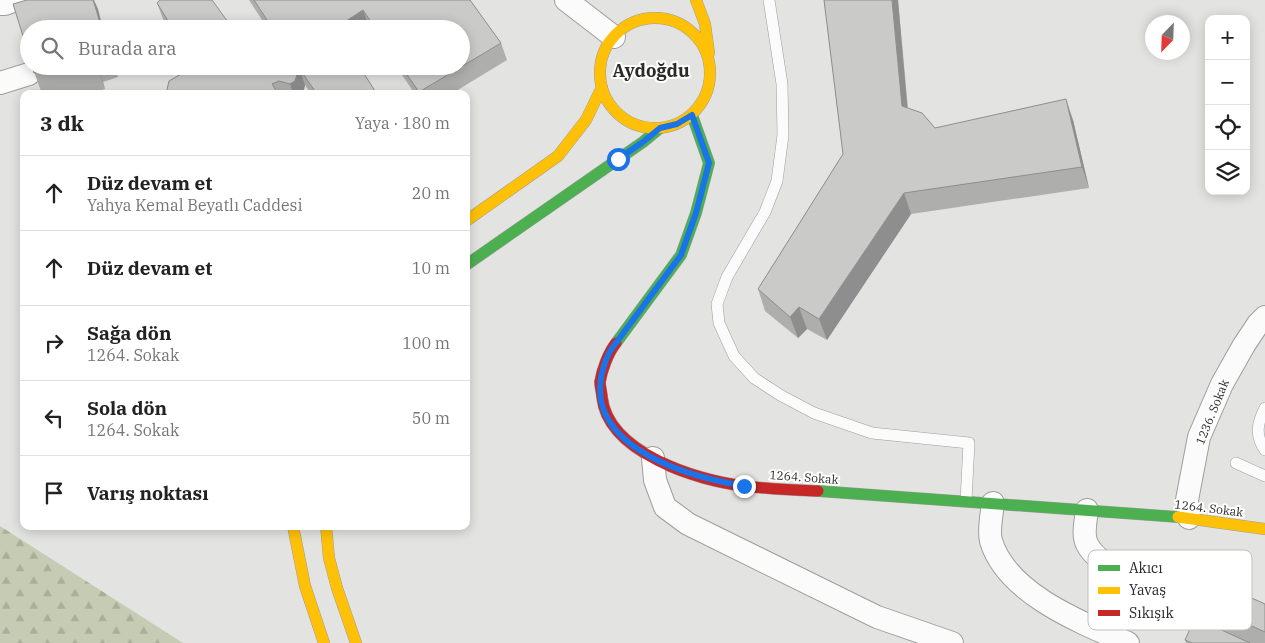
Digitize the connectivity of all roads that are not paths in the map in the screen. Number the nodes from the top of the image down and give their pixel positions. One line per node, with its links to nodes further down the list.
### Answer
1 (16, 0): 5 (street)
2 (566, 0): 6 (street)
3 (696, 0): 7 (main road)
4 (769, 0): 21 (lane)
5 (0, 4)
6 (614, 36): 7 (main road); 10 (main road)
7 (710, 67): 11 (main road)
8 (26, 75): 9 (street)
9 (0, 83)
10 (602, 87): 12 (main road); 13 (main road)
11 (692, 115): 12 (main road); 18 (main road, 1264. Sokak)
12 (660, 128): 14 (main road)
13 (470, 218)
14 (470, 262)
15 (1265, 317): 24 (street, 1236. Sokak)
16 (1265, 408): 17 (lane)
17 (1265, 450)
18 (653, 458): 21 (main road, 1264. Sokak); 33 (street)
19 (1236, 463): 20 (lane)
20 (1265, 476)
21 (966, 501): 22 (main road, 1264. Sokak)
22 (993, 503): 23 (main road, 1264. Sokak); 29 (street)
23 (1087, 510): 24 (main road, 1264. Sokak); 28 (street)
24 (1189, 518): 25 (main road, 1264. Sokak)
25 (1265, 529)
26 (294, 530): 31 (main road)
27 (326, 530): 32 (main road)
28 (1092, 550)
29 (1088, 625)
30 (1099, 630): 34 (street)
31 (324, 643)
32 (356, 643)
33 (952, 643)
34 (1128, 643)

